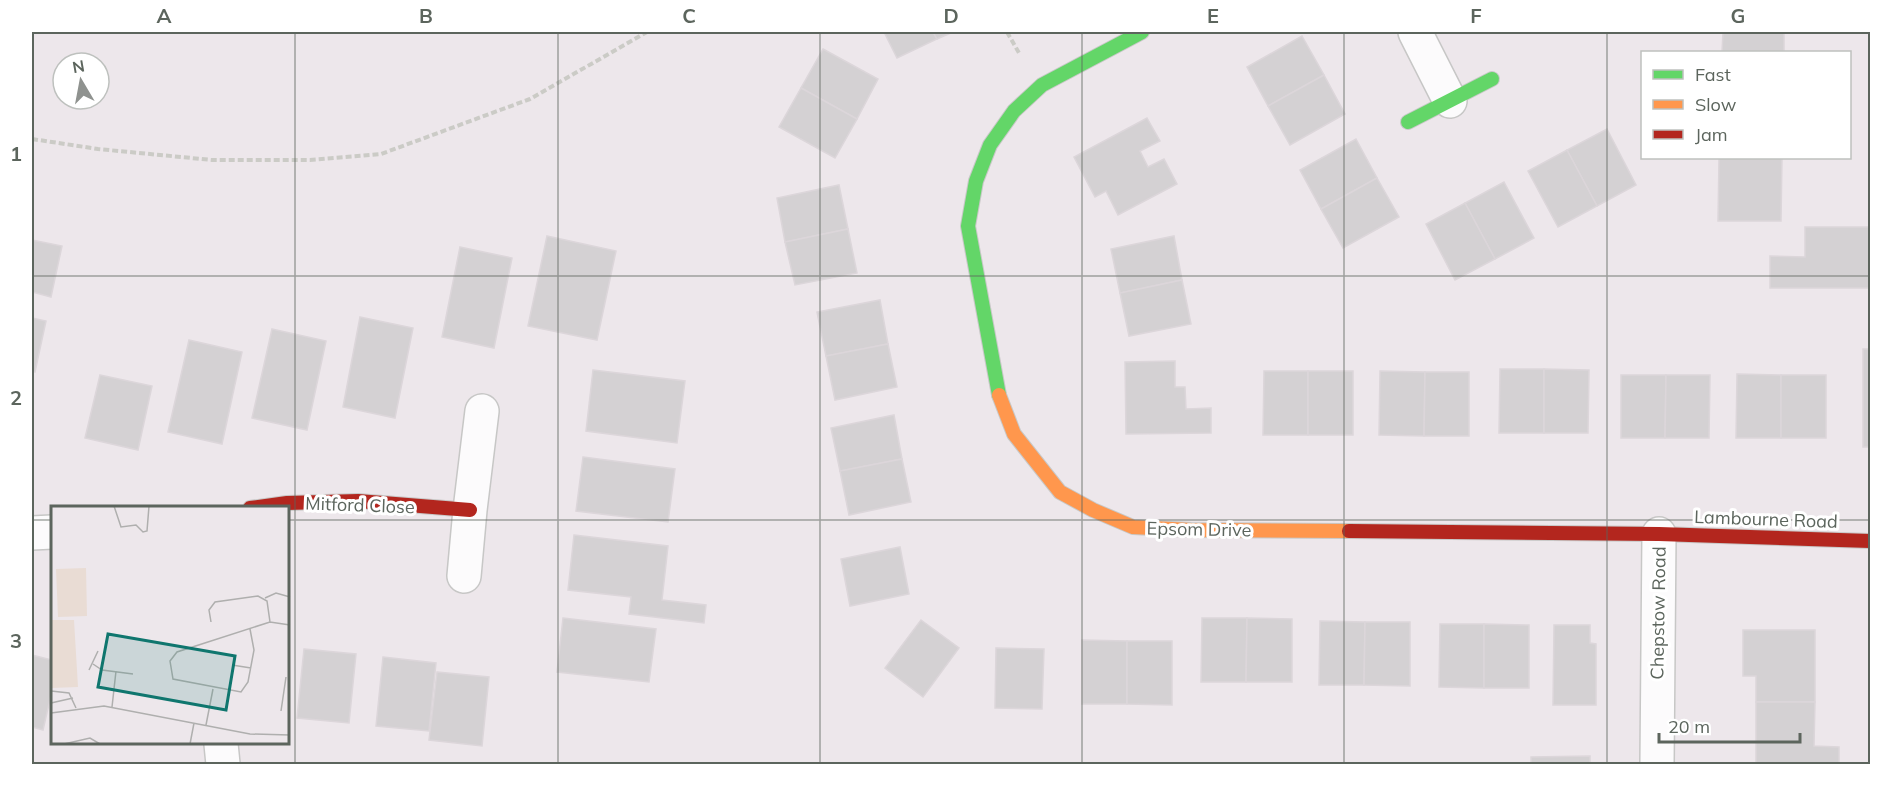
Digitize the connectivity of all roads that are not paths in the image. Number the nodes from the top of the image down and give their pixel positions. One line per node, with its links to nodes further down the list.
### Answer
1 (1142, 32): 11 (street, Epsom Drive)
2 (1415, 32): 4 (street)
3 (1492, 79): 4 (street)
4 (1450, 101): 5 (street)
5 (1408, 122)
6 (482, 411): 8 (street)
7 (265, 506): 8 (street, Mitford Close)
8 (470, 510): 13 (street)
9 (51, 532): 10 (street)
10 (32, 533)
11 (1659, 534): 12 (street, Lambourne Road); 16 (street, Chepstow Road)
12 (1870, 541)
13 (464, 576)
14 (221, 745): 15 (street)
15 (223, 765)
16 (1656, 765)

